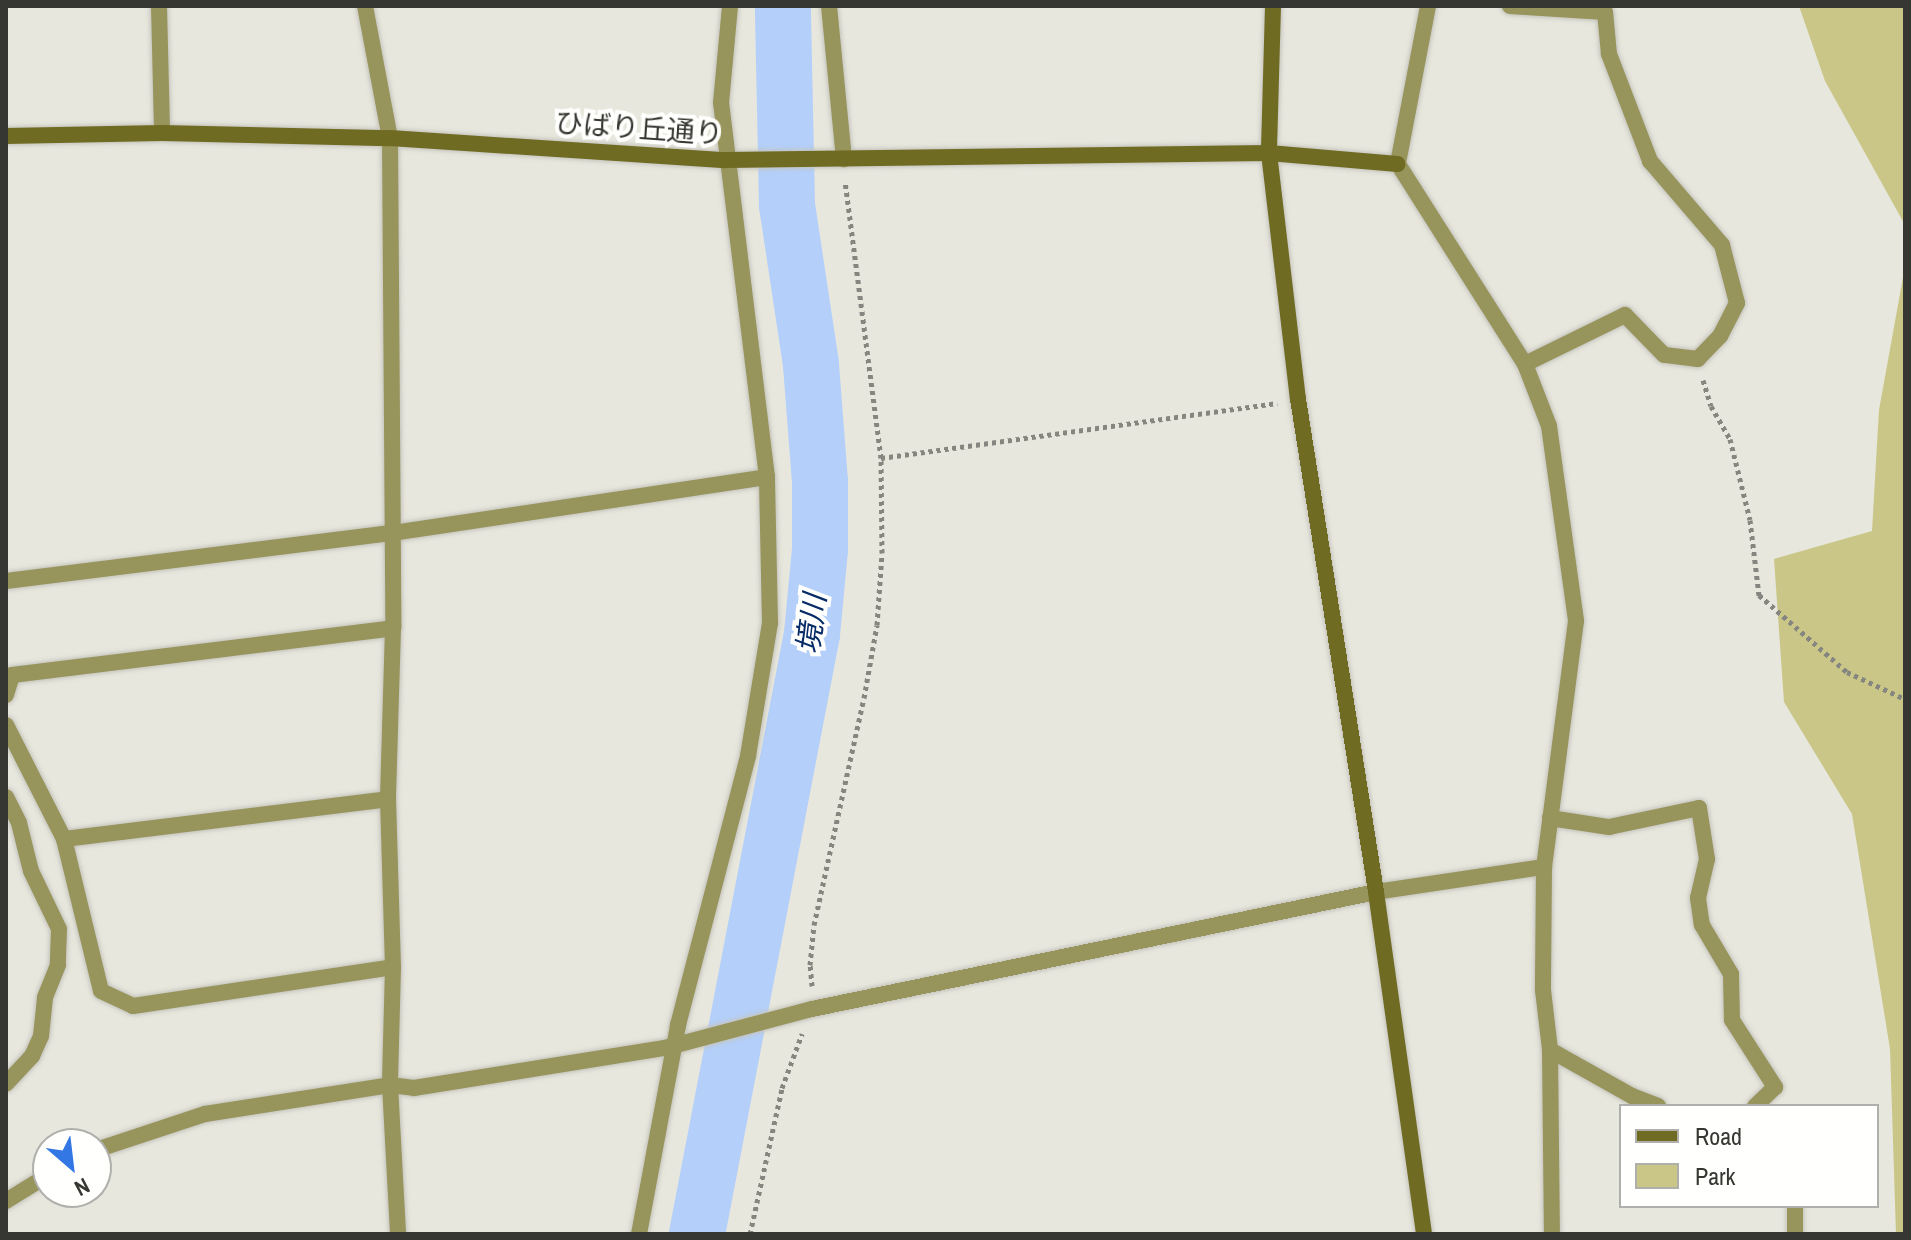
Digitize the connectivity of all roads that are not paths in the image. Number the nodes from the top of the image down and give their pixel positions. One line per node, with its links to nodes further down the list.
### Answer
1 (159, 6): 8 (street)
2 (365, 6): 10 (street)
3 (730, 6): 13 (street)
4 (829, 6): 12 (street)
5 (1273, 6): 11 (street)
6 (1428, 6): 14 (street)
7 (1510, 6): 15 (street)
8 (162, 133): 9 (street, ひばり丘通り); 10 (street, ひばり丘通り)
9 (6, 136)
10 (390, 138): 13 (street, ひばり丘通り); 17 (street)
11 (1269, 153): 12 (street, ひばり丘通り); 14 (street, ひばり丘通り); 27 (street)
12 (842, 159): 13 (street, ひばり丘通り)
13 (726, 160): 16 (street)
14 (1398, 164): 15 (street)
15 (1525, 364): 24 (street)
16 (767, 477): 17 (street); 29 (street)
17 (393, 533): 18 (street); 19 (street)
18 (6, 581)
19 (393, 628): 20 (street); 23 (street)
20 (6, 695)
21 (6, 725): 25 (street)
22 (6, 797): 31 (street)
23 (388, 799): 25 (street); 28 (street)
24 (1550, 818): 26 (street); 34 (street)
25 (64, 839): 28 (street)
26 (1544, 867): 27 (street); 30 (street)
27 (1376, 892): 29 (street); 41 (street)
28 (393, 967): 32 (street)
29 (674, 1044): 32 (street); 40 (street)
30 (1550, 1050): 33 (street); 42 (street)
31 (6, 1084)
32 (390, 1085): 35 (street); 39 (street)
33 (1653, 1104)
34 (1757, 1104)
35 (112, 1145)
36 (32, 1185): 37 (street)
37 (6, 1201)
38 (1795, 1208): 43 (street)
39 (398, 1234)
40 (639, 1234)
41 (1424, 1234)
42 (1552, 1234)
43 (1795, 1234)

